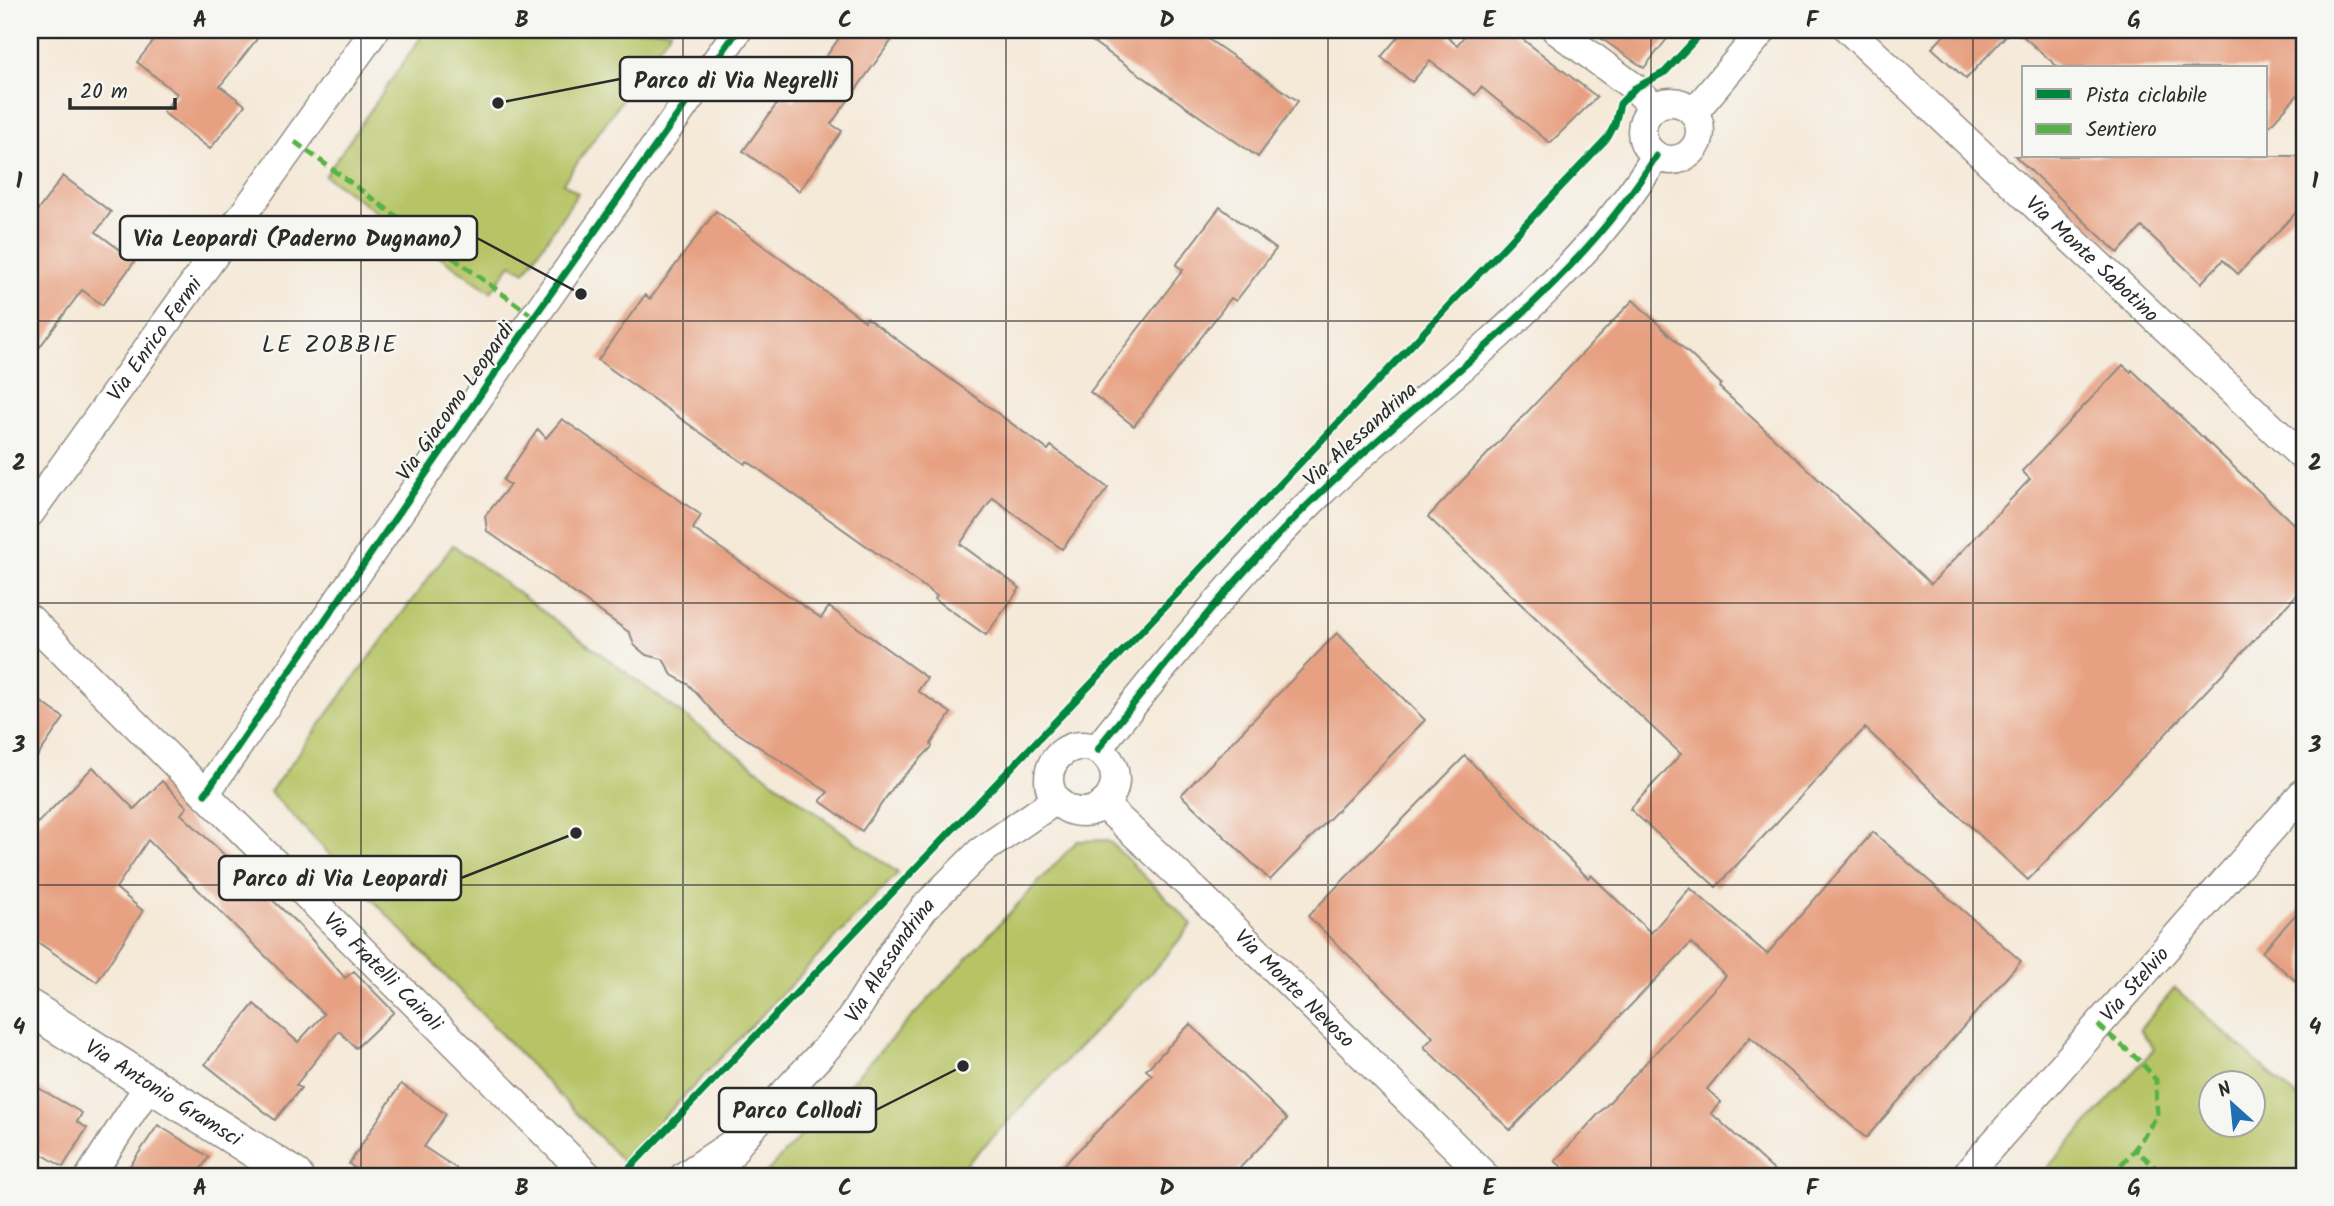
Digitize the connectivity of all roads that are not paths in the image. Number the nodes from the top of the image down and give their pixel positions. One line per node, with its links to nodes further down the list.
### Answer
1 (375, 30): 10 (street, Via Enrico Fermi)
2 (737, 30): 14 (street, Via Giacomo Leopardi)
3 (1556, 30): 6 (street)
4 (1763, 30): 7 (street)
5 (1849, 30): 9 (street, Via Monte Sabotino)
6 (1654, 107): 7 (street); 8 (street)
7 (1694, 112): 8 (street)
8 (1656, 156): 12 (street, Via Alessandrina)
9 (2304, 458)
10 (30, 513)
11 (30, 619): 14 (street, Via Fratelli Cairoli)
12 (1098, 750): 15 (street); 16 (street)
13 (2304, 792): 26 (street, Via Stelvio)
14 (205, 794): 22 (street, Via Fratelli Cairoli)
15 (1056, 800): 16 (street); 19 (street, Via Alessandrina)
16 (1103, 804): 25 (street, Via Monte Nevoso)
17 (30, 1008): 18 (street, Via Antonio Gramsci)
18 (149, 1084): 20 (street); 21 (street, Via Antonio Gramsci)
19 (741, 1138): 23 (street, Via Alessandrina); 24 (street, Via Alessandrina)
20 (90, 1176)
21 (295, 1176)
22 (588, 1176)
23 (684, 1176)
24 (716, 1176)
25 (1485, 1176)
26 (1965, 1176)

